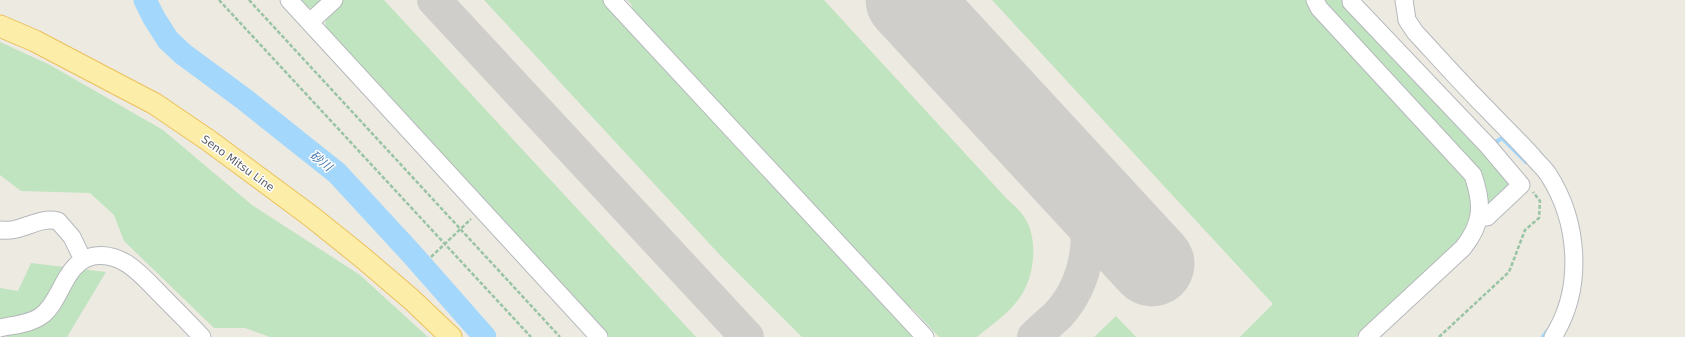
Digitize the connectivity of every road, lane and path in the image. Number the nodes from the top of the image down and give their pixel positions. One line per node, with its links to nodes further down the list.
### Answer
1 (219, 0): 18 (path)
2 (249, 0): 16 (path)
3 (289, 0): 9 (street)
4 (334, 0): 9 (street)
5 (612, 0): 27 (street)
6 (1315, 0): 15 (street)
7 (1353, 0): 12 (street)
8 (1404, 0): 11 (street)
9 (310, 22): 14 (street)
10 (0, 26): 23 (main road, Seno Mitsu Line)
11 (1488, 110): 12 (street); 30 (street)
12 (1488, 146): 15 (street)
13 (1531, 189): 29 (path)
14 (482, 209): 16 (path); 26 (street)
15 (1479, 217): 28 (street)
16 (461, 229): 18 (path); 25 (path)
17 (0, 230): 20 (street)
18 (445, 244): 19 (path); 24 (path)
19 (431, 257)
20 (83, 260): 21 (street); 22 (street)
21 (0, 328)
22 (202, 337)
23 (451, 337)
24 (531, 337)
25 (560, 337)
26 (599, 337)
27 (925, 337)
28 (1367, 337)
29 (1439, 337)
30 (1553, 337)

